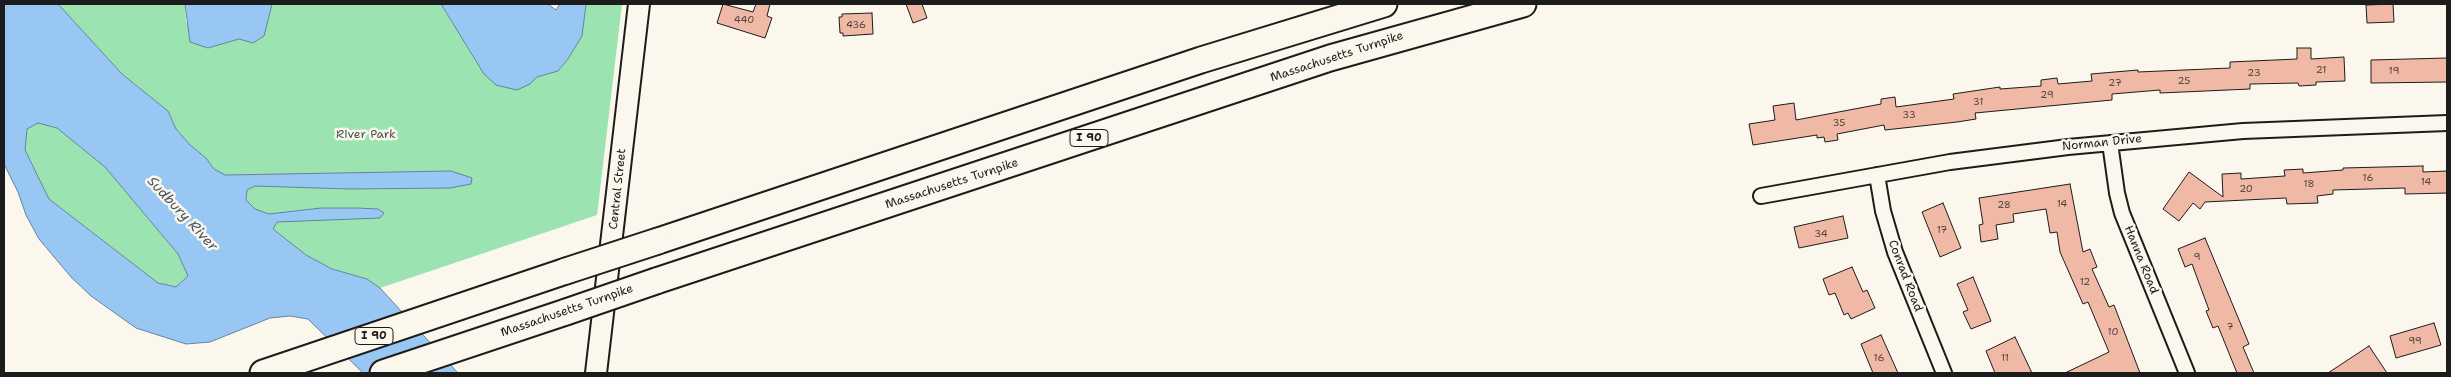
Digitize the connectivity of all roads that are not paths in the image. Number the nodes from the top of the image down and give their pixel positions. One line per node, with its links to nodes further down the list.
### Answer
1 (640, 4): 10 (main road, Central Street)
2 (1384, 4): 8 (highway, I 90, bridge)
3 (1523, 4): 9 (highway, Massachusetts Turnpike / I 90, bridge)
4 (2447, 123): 5 (street, Norman Drive)
5 (2110, 143): 6 (street, Norman Drive); 12 (street, Hanna Road)
6 (1878, 175): 7 (street, Norman Drive); 11 (street, Conrad Road)
7 (1761, 196)
8 (263, 373)
9 (383, 373)
10 (596, 373)
11 (1944, 373)
12 (2187, 373)

